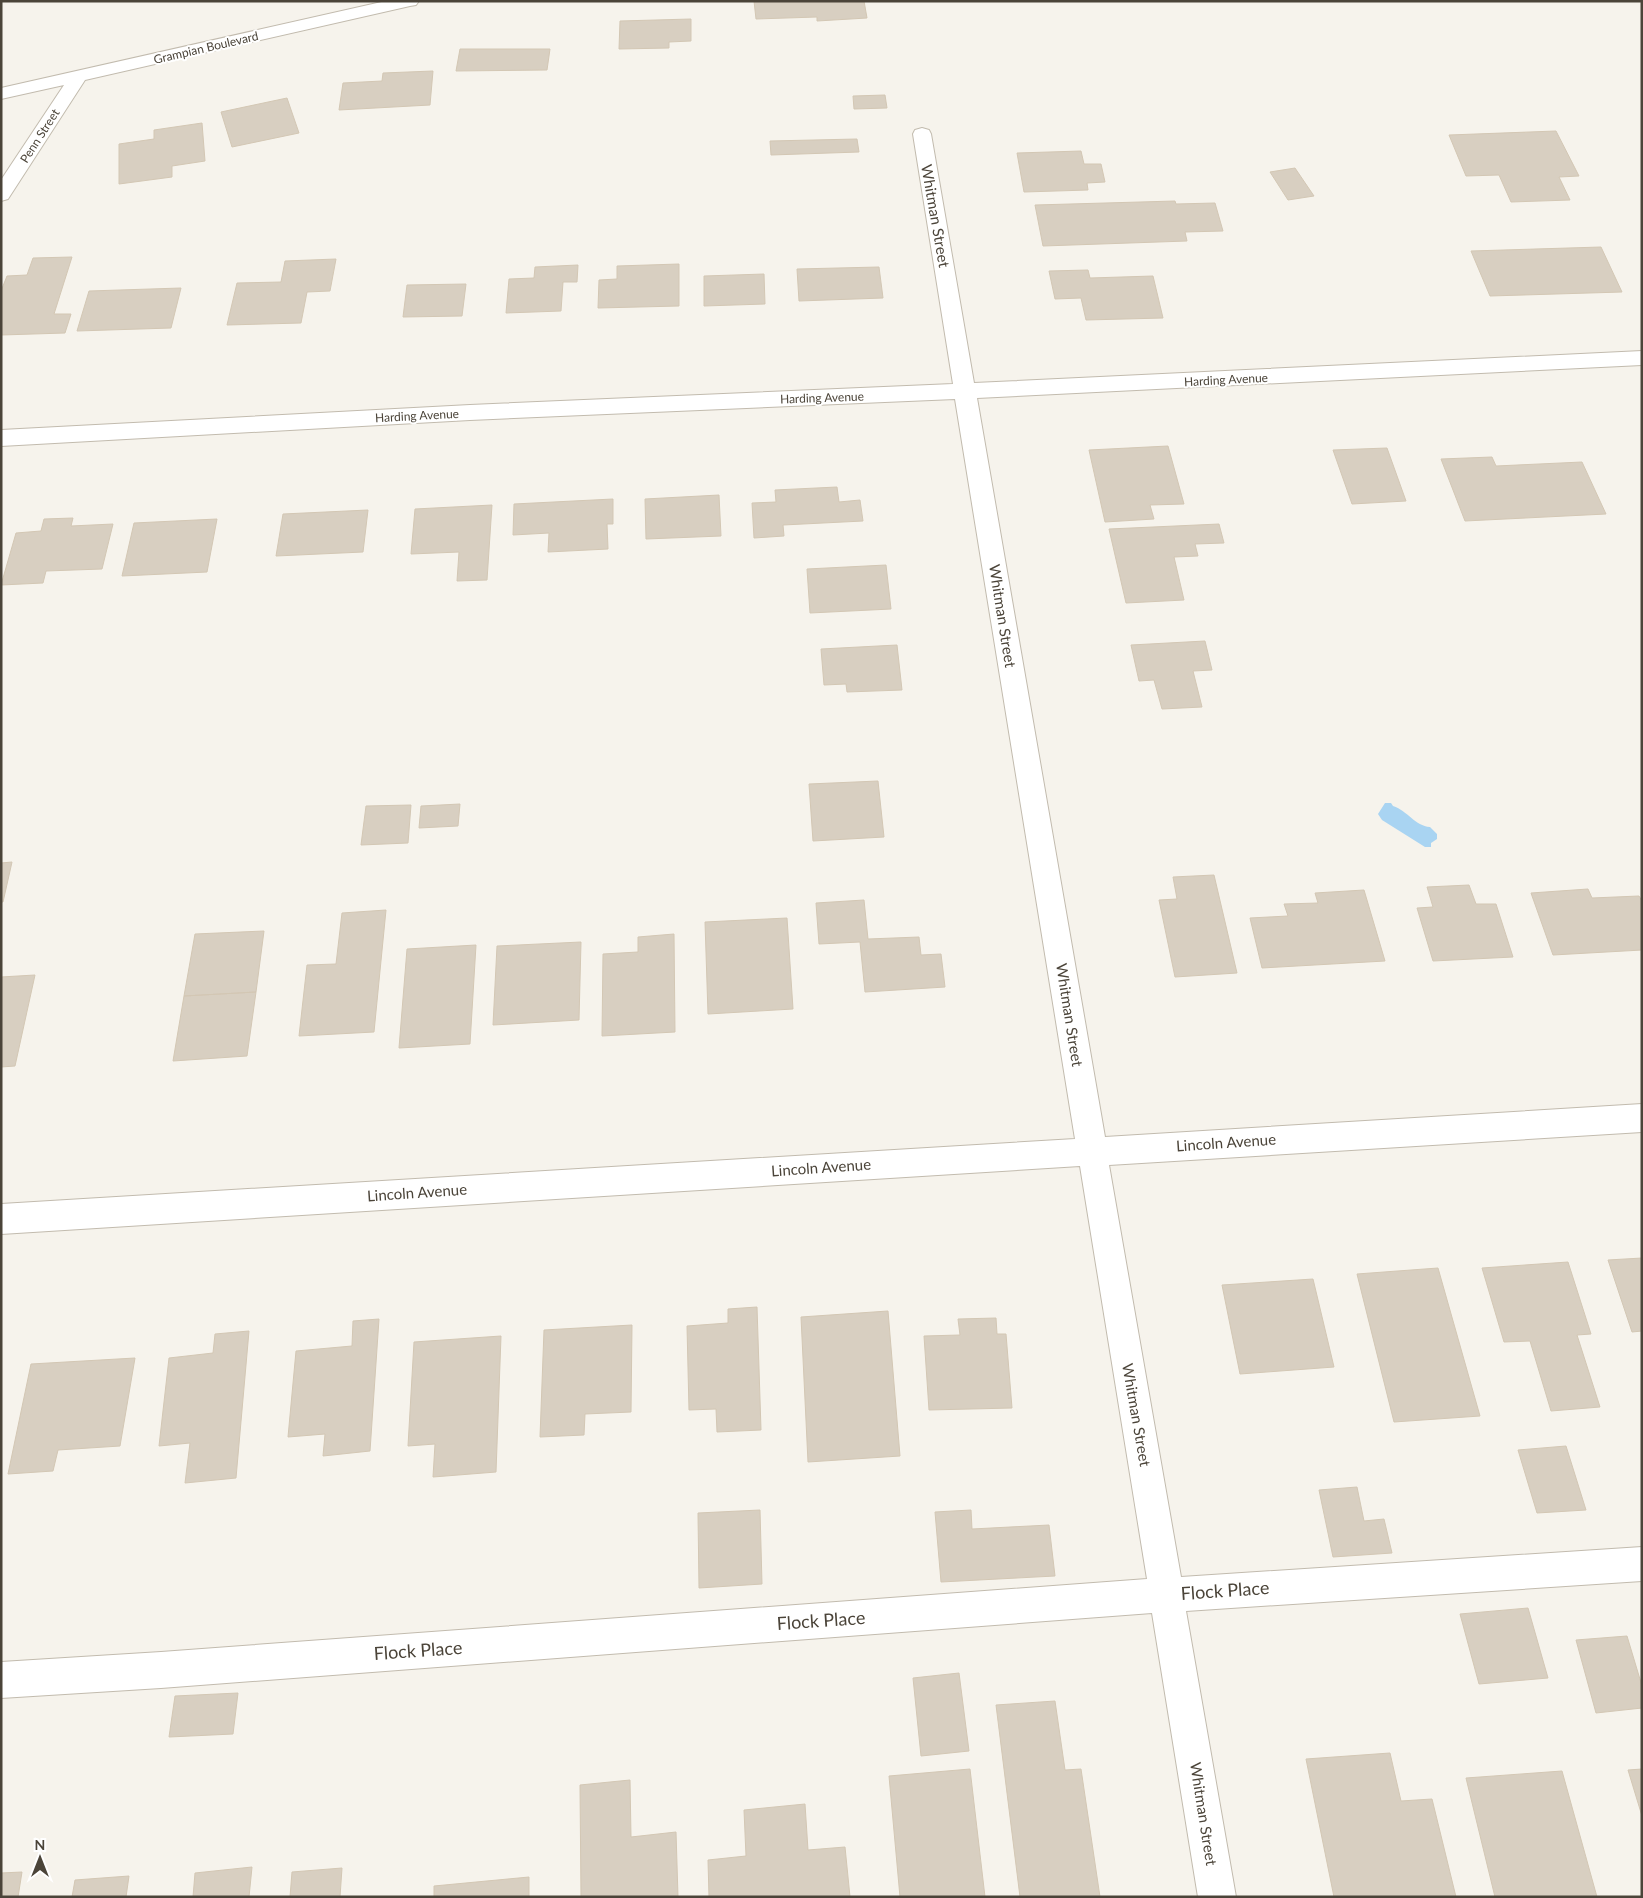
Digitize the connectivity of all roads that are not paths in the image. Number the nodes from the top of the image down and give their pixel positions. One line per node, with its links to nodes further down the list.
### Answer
1 (410, 1): 2 (street, Grampian Boulevard)
2 (79, 76): 3 (street, Grampian Boulevard); 5 (street, Penn Street)
3 (1, 94)
4 (922, 134): 7 (street, Whitman Street)
5 (1, 195)
6 (1642, 358): 7 (street, Harding Avenue)
7 (965, 392): 8 (street, Harding Avenue); 10 (street, Whitman Street)
8 (1, 438)
9 (1642, 1118): 10 (street, Lincoln Avenue)
10 (1092, 1152): 11 (street, Lincoln Avenue); 13 (street, Whitman Street)
11 (1, 1219)
12 (1642, 1564): 13 (street, Flock Place)
13 (1167, 1595): 14 (street, Flock Place); 15 (street, Whitman Street)
14 (1, 1680)
15 (1217, 1897)

